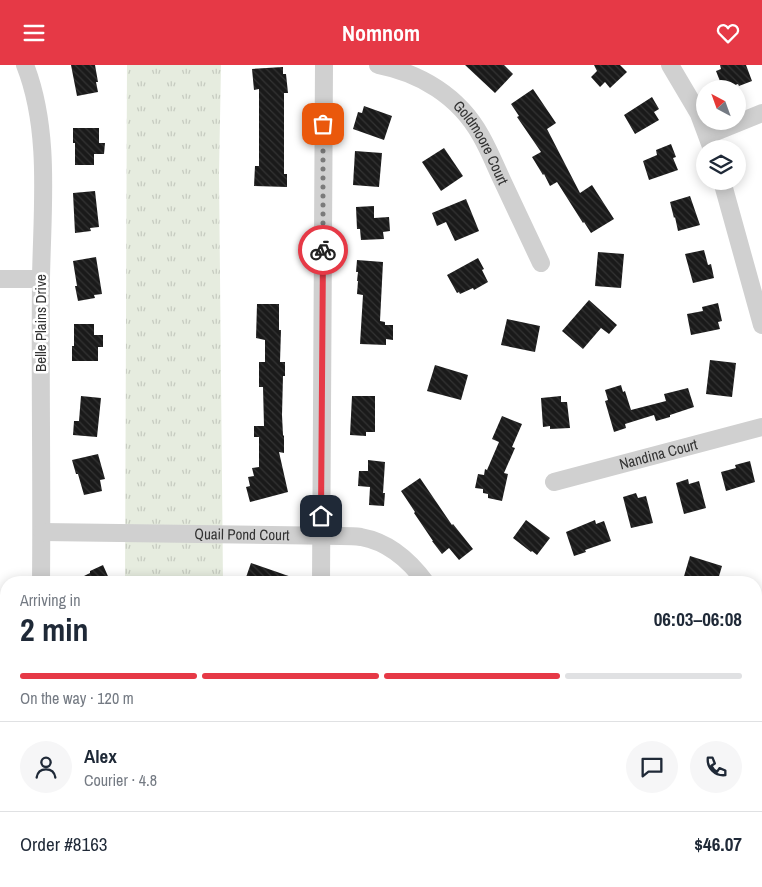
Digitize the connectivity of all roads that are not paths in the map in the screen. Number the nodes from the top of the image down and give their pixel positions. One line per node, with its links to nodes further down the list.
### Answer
1 (25, 65): 12 (street, Belle Plains Drive)
2 (324, 65): 3 (street); 17 (street)
3 (329, 65)
4 (378, 65): 10 (street, Goldmoore Court)
5 (670, 65): 7 (street)
6 (762, 113): 8 (street)
7 (709, 140)
8 (714, 140)
9 (724, 190): 13 (street)
10 (542, 263)
11 (0, 279): 12 (street)
12 (41, 279): 16 (street, Belle Plains Drive)
13 (762, 325)
14 (762, 427): 15 (street, Nandina Court)
15 (554, 482)
16 (42, 532): 17 (street, Quail Pond Court); 18 (street, Belle Plains Drive)
17 (321, 536): 19 (street); 20 (street, Quail Pond Court)
18 (41, 576)
19 (321, 576)
20 (421, 576)

